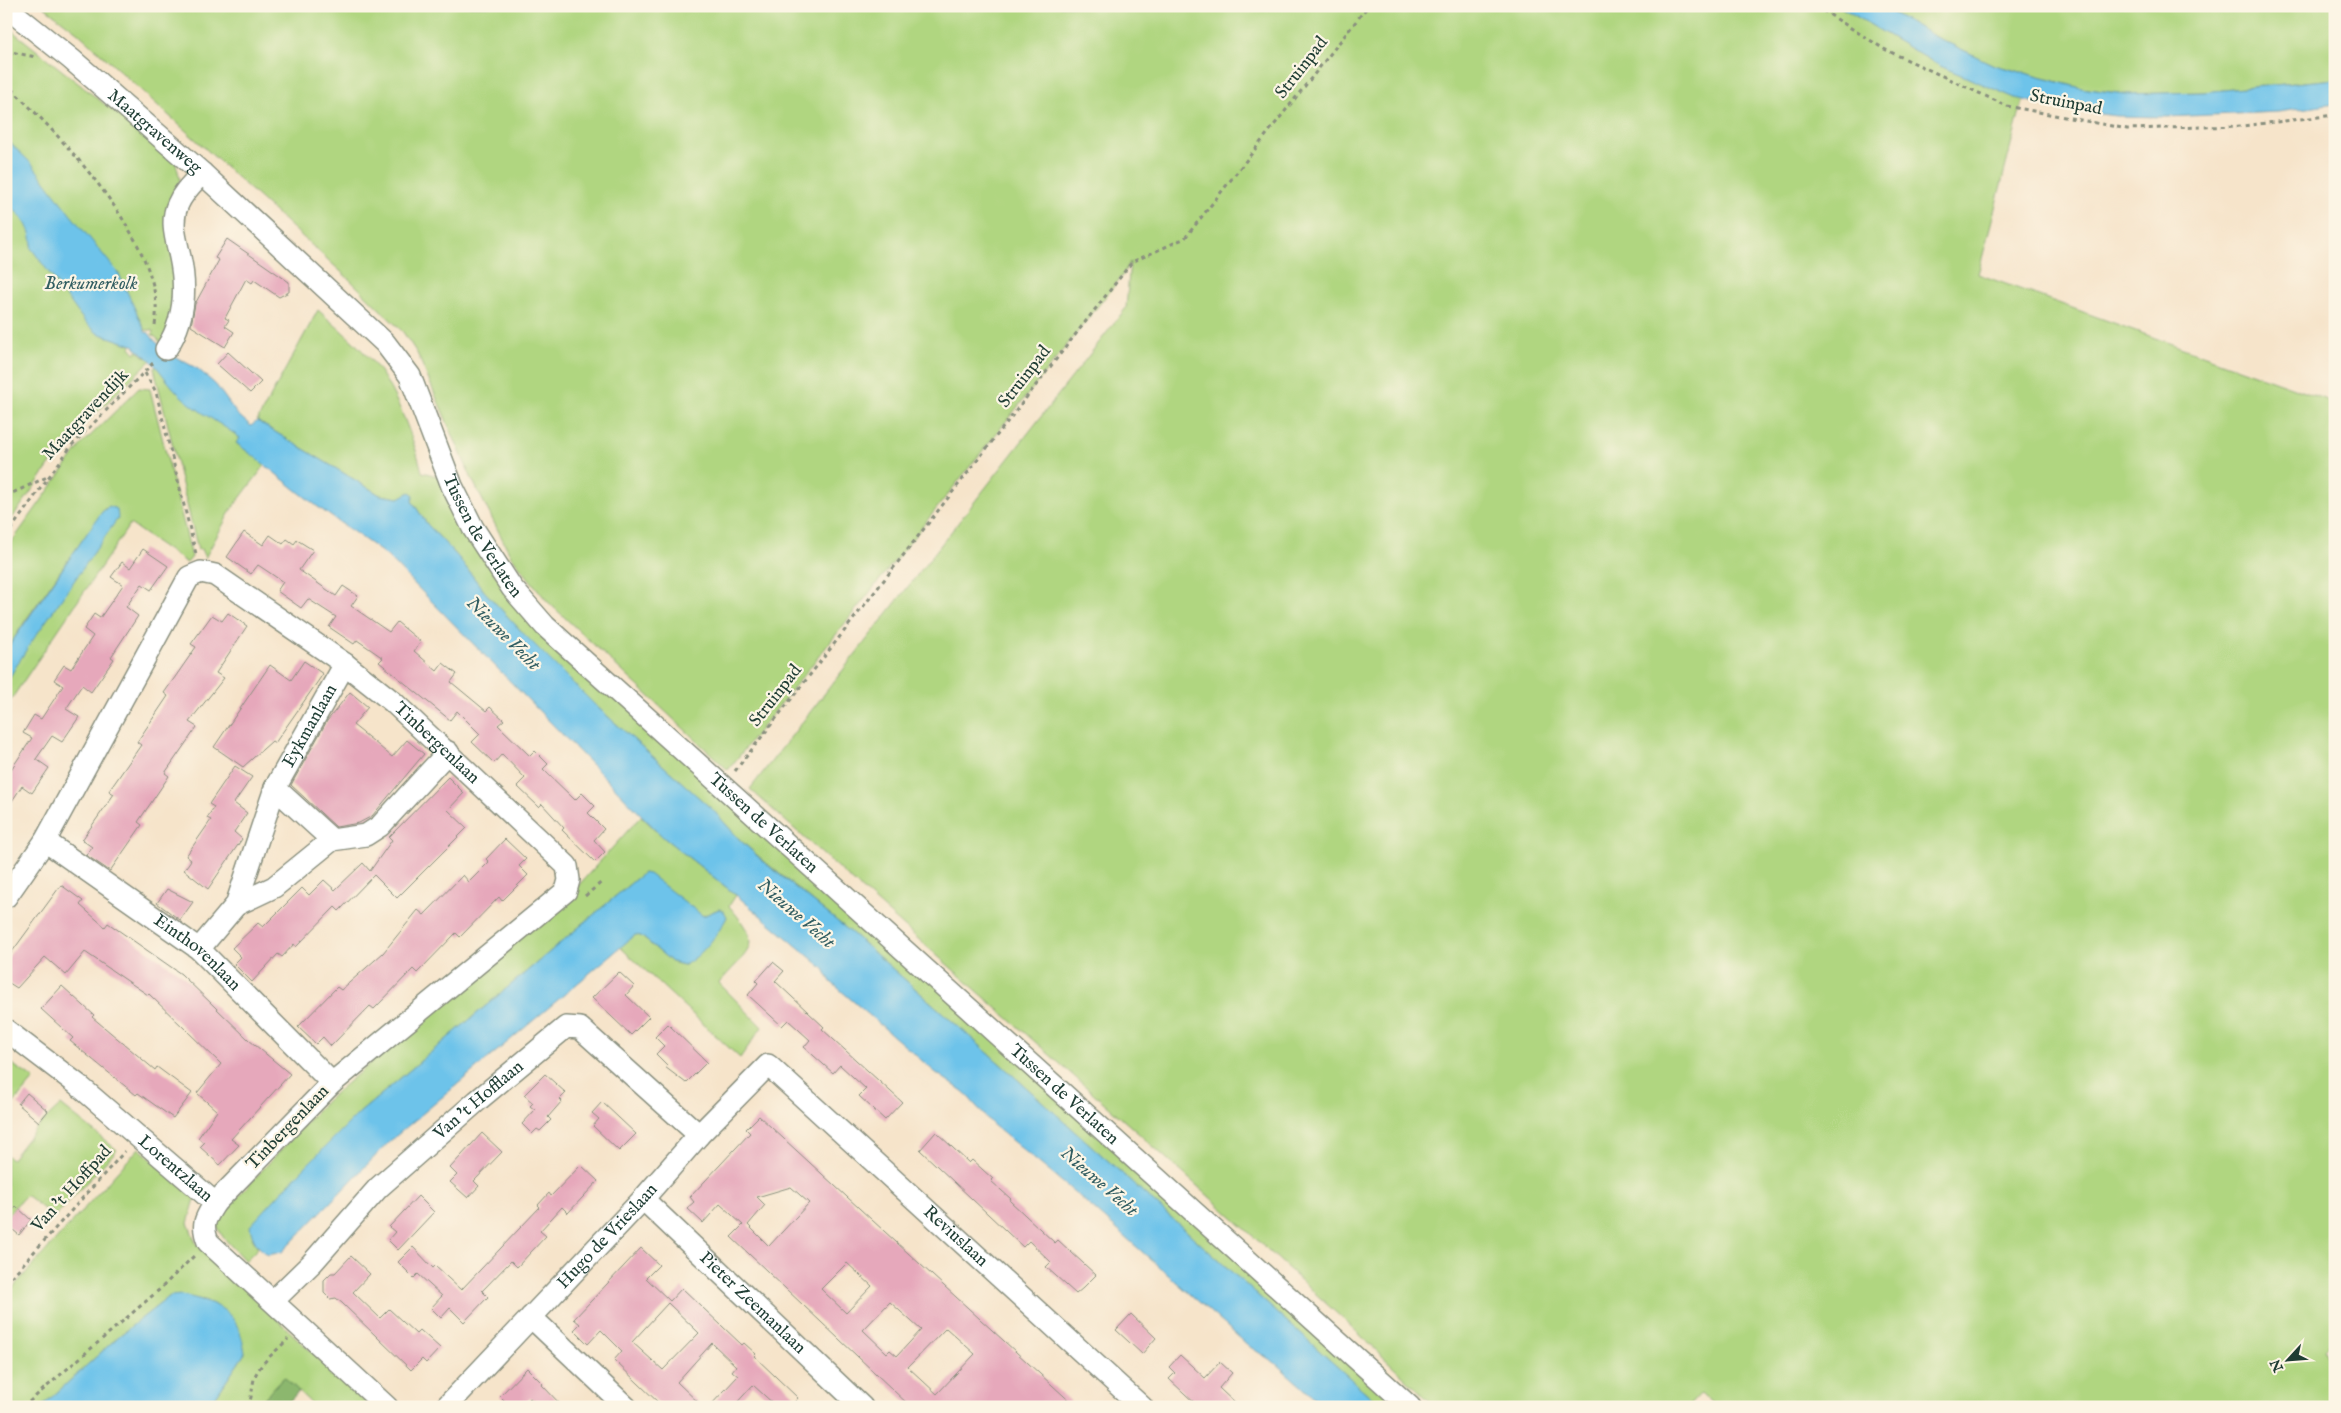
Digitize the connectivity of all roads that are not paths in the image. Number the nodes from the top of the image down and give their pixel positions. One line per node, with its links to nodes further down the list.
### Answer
1 (6, 7): 2 (street, Maatgravenweg)
2 (202, 173): 3 (street, Maatgravenweg); 25 (street, Tussen de Verlaten)
3 (161, 354)
4 (345, 664): 5 (street, Tinbergenlaan); 6 (street, Eykmanlaan); 8 (street, Tinbergenlaan)
5 (448, 752): 7 (street); 14 (street, Tinbergenlaan)
6 (275, 788): 7 (street, Eykmanlaan); 10 (street, Eykmanlaan)
7 (332, 840): 10 (street, Eykmanlaan)
8 (45, 841): 9 (street); 11 (street, Einthovenlaan)
9 (6, 898)
10 (236, 904): 11 (street, Eykmanlaan)
11 (199, 949): 14 (street, Einthovenlaan)
12 (6, 1030): 17 (street, Lorentzlaan)
13 (768, 1065): 15 (street, Hugo de Vrieslaan); 24 (street, Reviuslaan)
14 (332, 1083): 17 (street, Tinbergenlaan)
15 (699, 1135): 16 (street, Hugo de Vrieslaan); 18 (street, Van 't Hofflaan)
16 (643, 1199): 19 (street, Hugo de Vrieslaan); 23 (street, Pieter Zeemanlaan)
17 (215, 1203): 18 (street, Lorentzlaan)
18 (273, 1301): 20 (street)
19 (531, 1317): 21 (street, Hugo de Vrieslaan); 22 (street)
20 (387, 1407)
21 (446, 1407)
22 (626, 1407)
23 (862, 1407)
24 (1142, 1407)
25 (1410, 1407)

